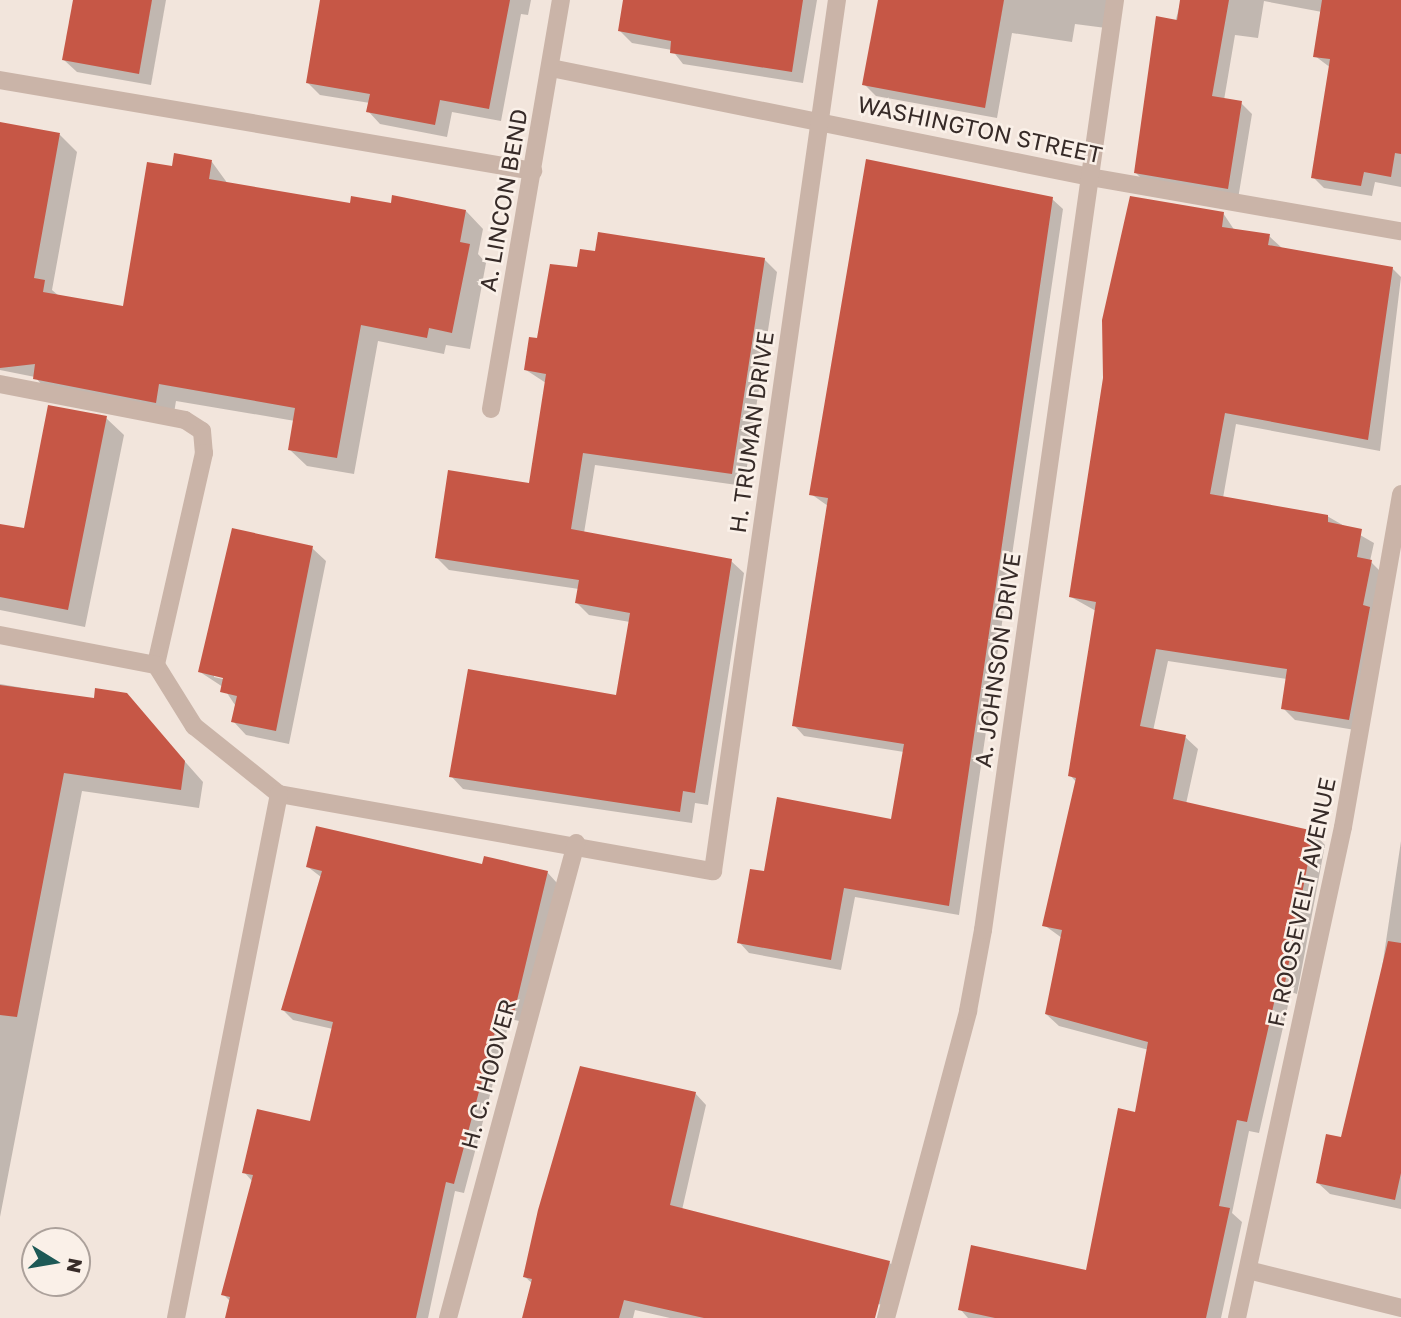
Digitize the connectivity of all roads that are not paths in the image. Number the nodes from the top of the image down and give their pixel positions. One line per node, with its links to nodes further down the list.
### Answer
1 (561, 0): 4 (street, A. LINCON BEND)
2 (837, 0): 6 (street, H. TRUMAN DRIVE)
3 (1115, 0): 8 (street, A. JOHNSON DRIVE)
4 (551, 68): 6 (street, WASHINGTON STREET); 7 (street, A. LINCON BEND)
5 (0, 80): 7 (street)
6 (820, 121): 8 (street, WASHINGTON STREET); 16 (street, H. TRUMAN DRIVE)
7 (533, 171): 11 (street, A. LINCON BEND)
8 (1090, 177): 9 (street, WASHINGTON STREET); 21 (street, A. JOHNSON DRIVE)
9 (1401, 231)
10 (0, 384): 14 (street)
11 (491, 409)
12 (1401, 494): 17 (street, F. ROOSEVELT AVENUE)
13 (0, 635): 14 (street)
14 (156, 665): 15 (street)
15 (279, 794): 16 (street); 19 (street)
16 (576, 843): 20 (street, H. C. HOOVER)
17 (1248, 1270): 18 (street); 22 (street, F. ROOSEVELT AVENUE)
18 (1401, 1308)
19 (176, 1318)
20 (448, 1318)
21 (886, 1318)
22 (1237, 1318)

